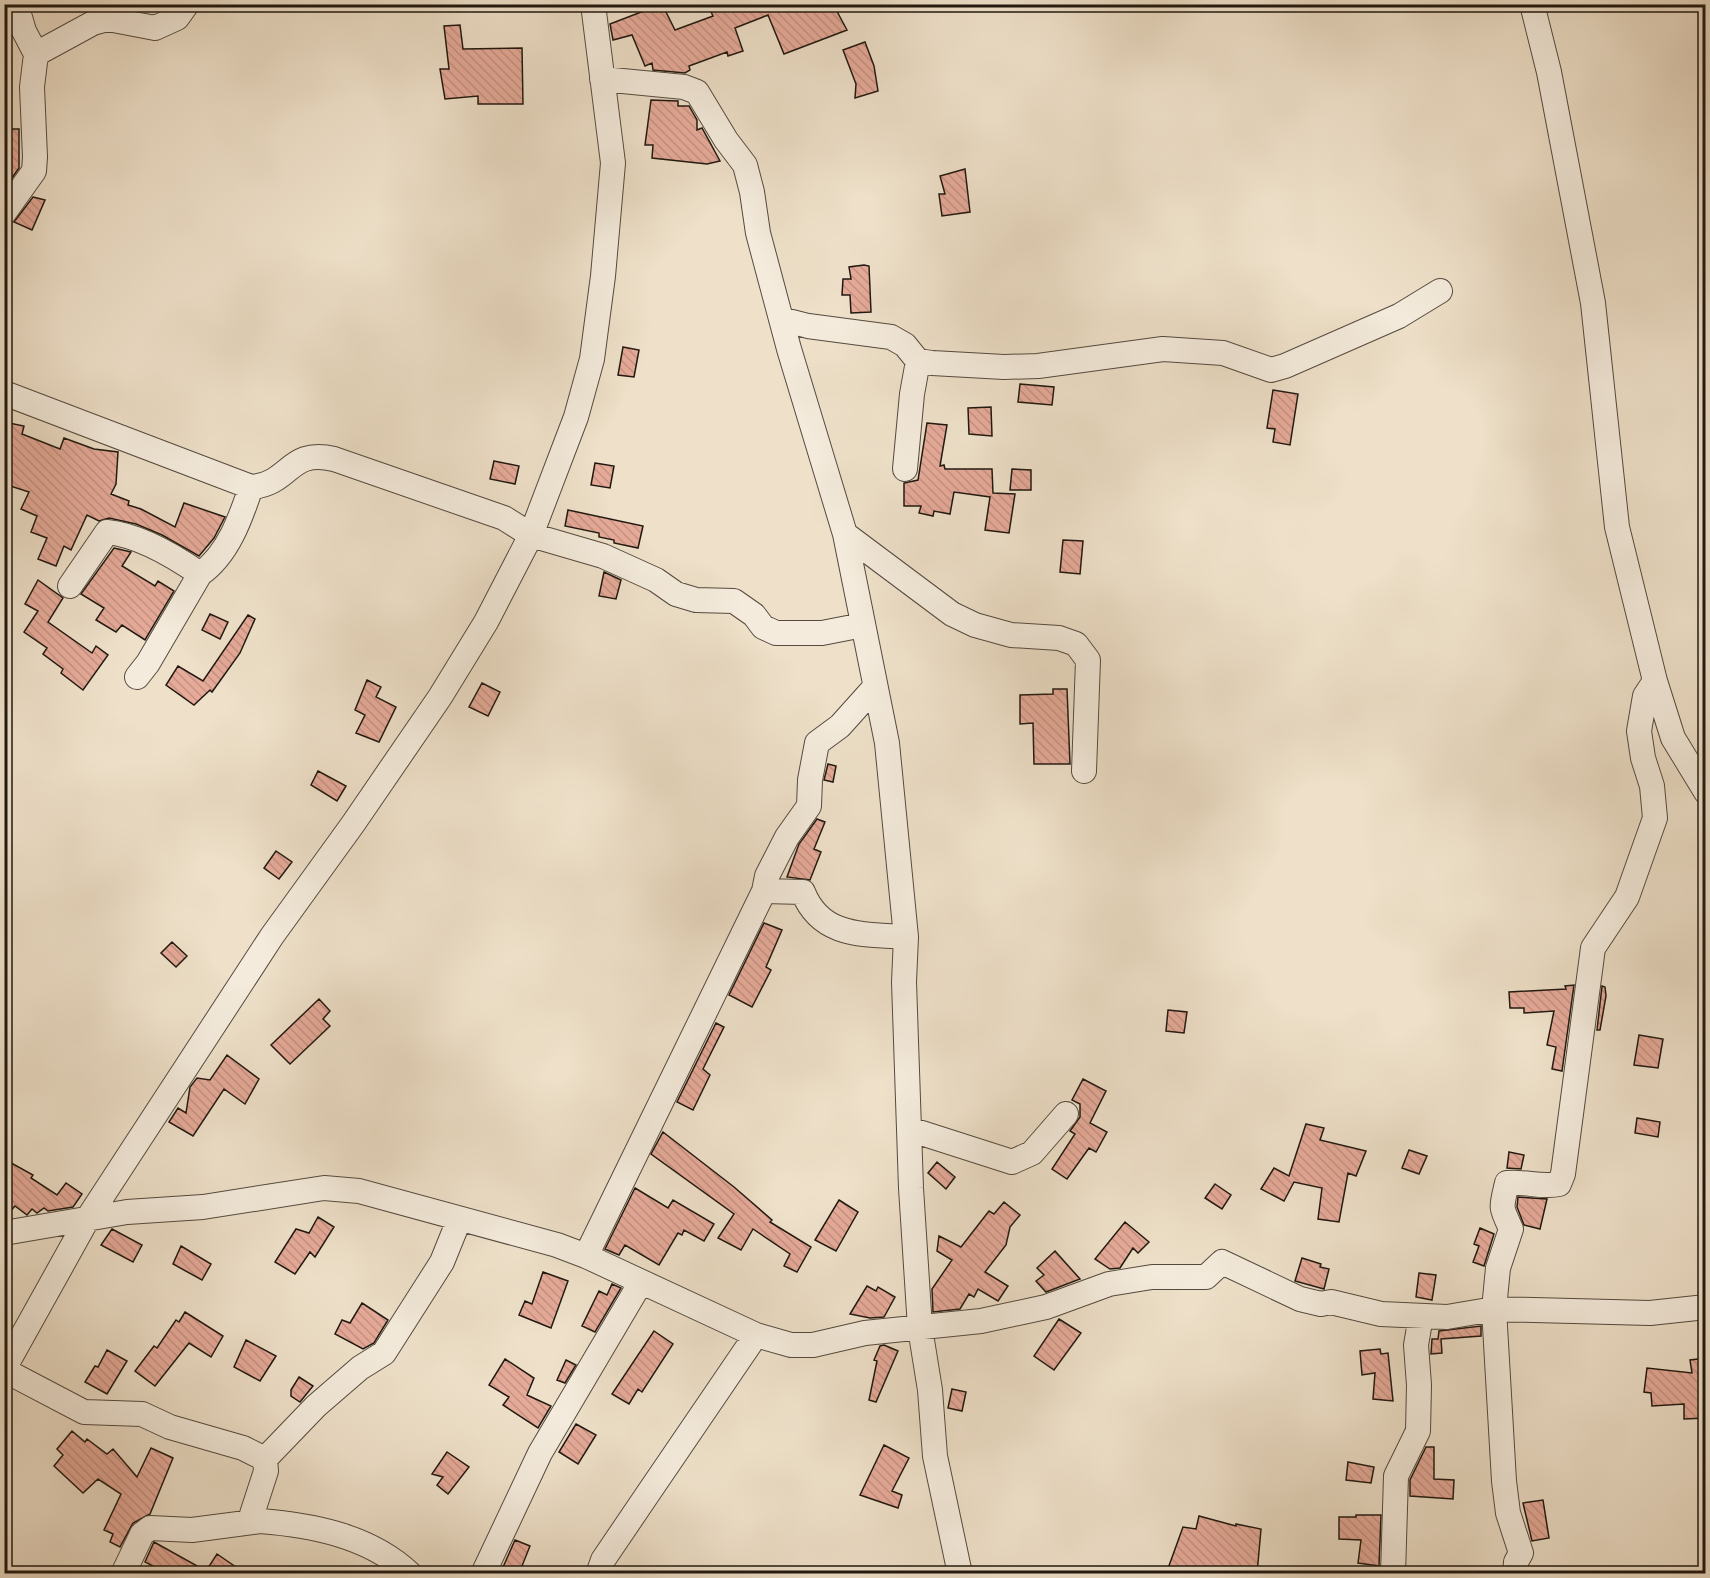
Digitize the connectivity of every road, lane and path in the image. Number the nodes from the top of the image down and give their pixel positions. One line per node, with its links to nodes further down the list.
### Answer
1 (16, 4): 5 (street)
2 (187, 4): 5 (street)
3 (593, 4): 6 (street)
4 (1532, 4): 20 (street)
5 (36, 54): 7 (street)
6 (602, 79): 9 (street); 15 (street)
7 (4, 213)
8 (1440, 291): 10 (street)
9 (781, 319): 10 (street); 14 (street)
10 (918, 361): 12 (street)
11 (4, 393): 13 (street)
12 (905, 469)
13 (251, 487): 15 (street); 16 (street)
14 (845, 534): 18 (street); 22 (street)
15 (531, 535): 18 (street); 28 (street)
16 (200, 574): 17 (street); 19 (street)
17 (70, 586)
18 (863, 625): 21 (street)
19 (137, 677)
20 (1655, 681): 23 (street); 34 (street)
21 (875, 687): 24 (street); 25 (street)
22 (1084, 771)
23 (1706, 792)
24 (764, 891): 25 (street); 31 (street)
25 (906, 937): 27 (street)
26 (1066, 1114): 27 (street)
27 (909, 1129): 36 (street)
28 (88, 1218): 29 (street); 30 (street); 38 (street)
29 (459, 1220): 31 (street); 39 (street)
30 (4, 1233)
31 (586, 1256): 32 (street)
32 (641, 1282): 37 (street); 43 (street)
33 (1706, 1307): 34 (street)
34 (1494, 1309): 35 (street); 47 (street)
35 (1421, 1316): 36 (street); 46 (street)
36 (920, 1328): 37 (street); 45 (street)
37 (756, 1335): 44 (street)
38 (4, 1369): 39 (street)
39 (265, 1459): 40 (street)
40 (260, 1521): 41 (street); 42 (street)
41 (123, 1574)
42 (410, 1574)
43 (483, 1574)
44 (598, 1574)
45 (960, 1574)
46 (1392, 1574)
47 (1515, 1574)

